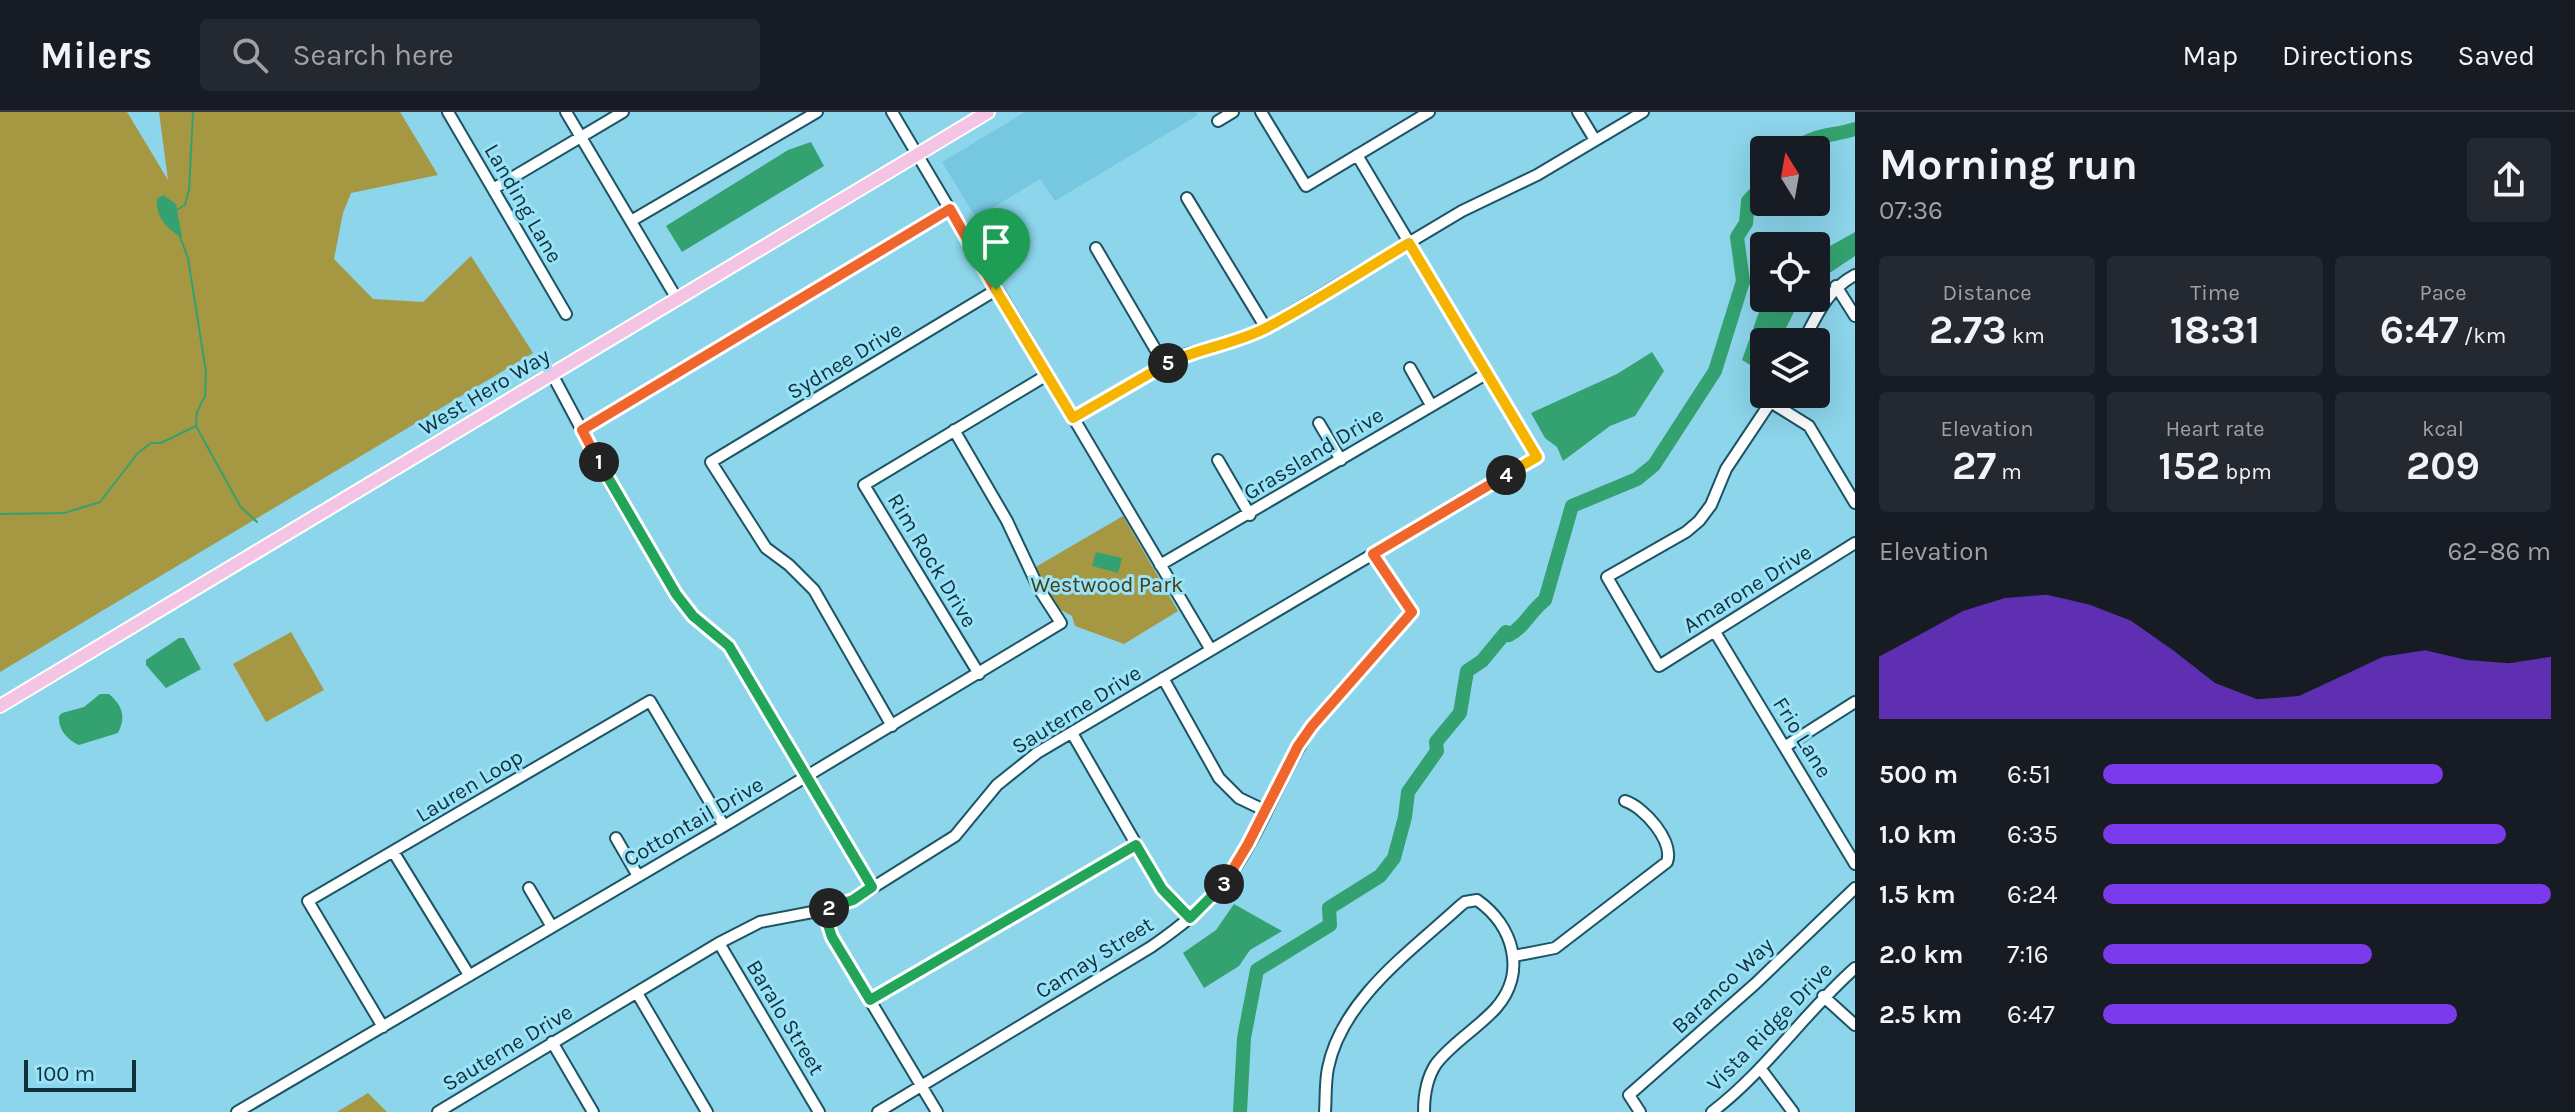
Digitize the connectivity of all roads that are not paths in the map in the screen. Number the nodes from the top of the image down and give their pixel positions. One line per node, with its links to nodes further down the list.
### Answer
1 (448, 112): 17 (street, Landing Lane)
2 (566, 112): 13 (street)
3 (623, 112): 13 (street)
4 (817, 112): 20 (street)
5 (892, 112): 15 (street)
6 (988, 112): 15 (main road, West Hero Way)
7 (1233, 112): 12 (street)
8 (1261, 112): 16 (street)
9 (1429, 112): 16 (street)
10 (1578, 112): 14 (street)
11 (1643, 112): 14 (street)
12 (1218, 121)
13 (581, 137): 17 (street); 20 (street)
14 (1595, 140): 21 (street)
15 (917, 154): 19 (street); 26 (main road, West Hero Way)
16 (1357, 155): 21 (street)
17 (493, 189): 27 (street, Landing Lane)
18 (1187, 198): 29 (street)
19 (950, 209): 25 (street); 41 (street)
20 (631, 221): 26 (street)
21 (1409, 243): 29 (street); 34 (street)
22 (1096, 248): 31 (street)
23 (1855, 275): 24 (street)
24 (1836, 286): 28 (street); 30 (street)
25 (996, 290): 35 (street); 56 (street, Sydnee Drive)
26 (677, 299): 33 (main road, West Hero Way)
27 (566, 314)
28 (1855, 316)
29 (1266, 328): 31 (street)
30 (1810, 328)
31 (1164, 364): 39 (street)
32 (1410, 368): 36 (street)
33 (552, 374): 41 (street); 55 (main road, West Hero Way)
34 (1486, 374): 36 (street, Grassland Drive); 48 (street, Sauterne Drive)
35 (1047, 375): 39 (street); 42 (street, Rim Rock Drive)
36 (1431, 405): 44 (street, Grassland Drive)
37 (1767, 408): 50 (street, Amarone Drive)
38 (1786, 408): 45 (street)
39 (1073, 418): 49 (street)
40 (1319, 423): 44 (street)
41 (582, 430): 59 (street)
42 (954, 430): 52 (street, Cottontail Drive); 52 (street, Rim Rock Drive)
43 (1218, 460): 46 (street)
44 (1341, 460): 46 (street, Grassland Drive)
45 (1855, 503)
46 (1250, 515): 49 (street, Grassland Drive)
47 (1855, 543): 50 (street, Amarone Drive)
48 (1373, 554): 51 (street, Sauterne Drive); 61 (street, Camay Street)
49 (1160, 565): 51 (street)
50 (1715, 632): 58 (street, Frio Lane)
51 (1211, 650): 53 (street, Sauterne Drive)
52 (979, 674): 56 (street, Cottontail Drive)
53 (1163, 678): 57 (street, Sauterne Drive); 61 (street)
54 (1855, 702): 58 (street)
55 (0, 706)
56 (892, 726): 59 (street, Cottontail Drive)
57 (1072, 733): 64 (street); 68 (street, Sauterne Drive)
58 (1786, 746): 66 (street, Frio Lane)
59 (807, 777): 62 (street, Cottontail Drive); 68 (street)
60 (1625, 801): 75 (street)
61 (1266, 811): 72 (street, Camay Street)
62 (724, 826): 65 (street, Lauren Loop); 67 (street, Cottontail Drive)
63 (616, 838): 67 (street)
64 (1136, 845): 72 (street); 80 (street)
65 (394, 853): 77 (street); 82 (street, Lauren Loop)
66 (1855, 864)
67 (638, 876): 73 (street, Cottontail Drive)
68 (872, 887): 71 (street, Sauterne Drive)
69 (529, 888): 73 (street)
70 (1855, 888): 95 (street, Baranco Way)
71 (823, 910): 74 (street, Sauterne Drive); 80 (street)
72 (1190, 918): 85 (street, Camay Street)
73 (552, 927): 77 (street, Cottontail Drive)
74 (719, 943): 78 (street, Sauterne Drive); 90 (street, Baralo Street)
75 (1514, 956): 93 (street); 94 (street)
76 (1855, 968): 79 (street, Vista Ridge Drive)
77 (469, 975): 82 (street, Cottontail Drive)
78 (637, 993): 83 (street, Sauterne Drive); 89 (street)
79 (1823, 996): 81 (street); 84 (street, Vista Ridge Drive)
80 (870, 1000): 85 (street)
81 (1855, 1025)
82 (383, 1027): 86 (street, Cottontail Drive)
83 (552, 1042): 87 (street, Sauterne Drive); 88 (street)
84 (1760, 1068): 96 (street, Vista Ridge Drive); 97 (street)
85 (922, 1086): 91 (street, Camay Street); 92 (street)
86 (237, 1112)
87 (438, 1112)
88 (593, 1112)
89 (707, 1112)
90 (819, 1112)
91 (878, 1112)
92 (937, 1112)
93 (1325, 1112)
94 (1424, 1112)
95 (1640, 1112)
96 (1712, 1112)
97 (1793, 1112)

